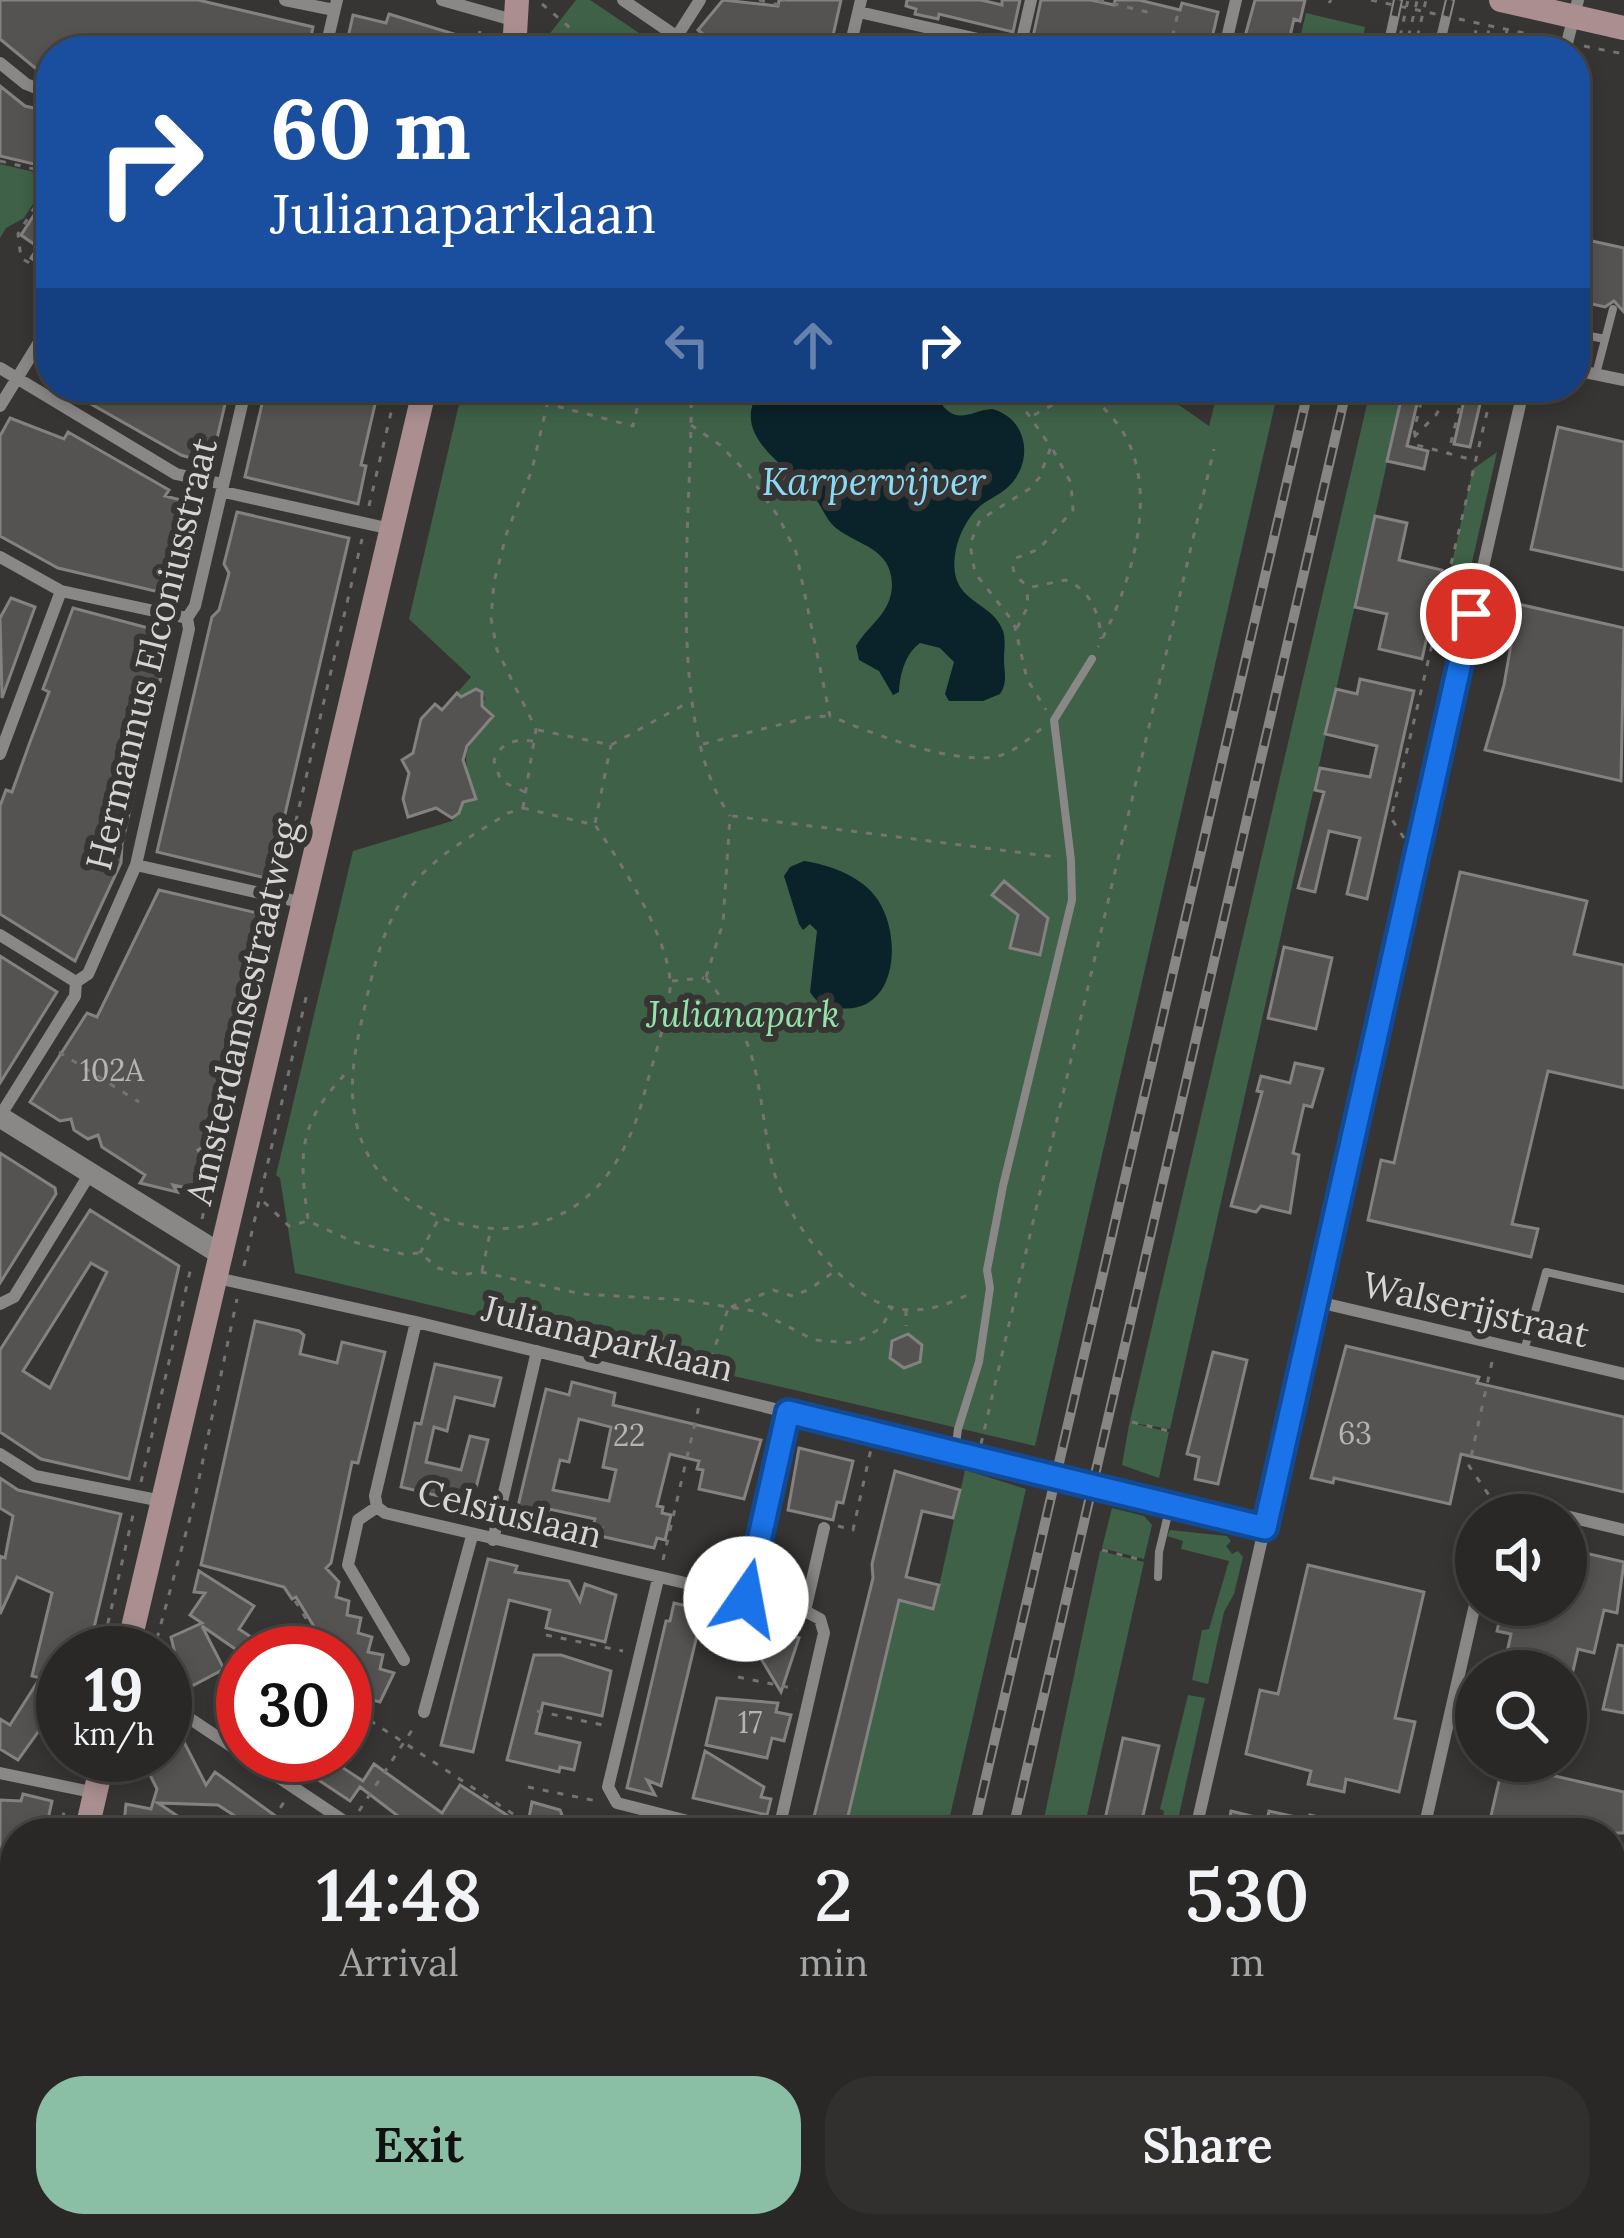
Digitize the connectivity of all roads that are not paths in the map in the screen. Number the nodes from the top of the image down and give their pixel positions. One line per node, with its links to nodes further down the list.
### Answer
1 (285, 0): 8 (street)
2 (442, 0): 9 (street)
3 (622, 0): 16 (street)
4 (700, 0): 16 (street)
5 (1031, 0): 19 (street)
6 (1236, 0): 20 (street)
7 (1502, 0): 11 (main road)
8 (335, 5): 13 (street)
9 (529, 6): 14 (main road); 15 (main road)
10 (860, 6): 17 (street); 18 (street)
11 (1571, 28): 12 (main road)
12 (1624, 28)
13 (328, 36)
14 (502, 36)
15 (519, 36)
16 (676, 36)
17 (853, 36)
18 (972, 36)
19 (1027, 36)
20 (1227, 36)
21 (0, 63): 22 (street)
22 (36, 88)
23 (1612, 309): 25 (lane)
24 (1590, 336): 25 (lane)
25 (1605, 339): 29 (lane)
26 (36, 347): 30 (street)
27 (0, 368): 30 (street)
28 (1590, 373): 29 (street)
29 (1597, 374): 31 (street)
30 (15, 380): 32 (street); 37 (street)
31 (1624, 380)
32 (36, 392)
33 (53, 402): 38 (street)
34 (244, 402): 38 (street, Hermannus Elconiusstraat)
35 (421, 402): 39 (main road, Amsterdamsestraatweg)
36 (1521, 402): 53 (street)
37 (0, 406)
38 (224, 488): 39 (street); 42 (street, Hermannus Elconiusstraat)
39 (391, 529): 46 (main road, Amsterdamsestraatweg)
40 (0, 557): 41 (street)
41 (61, 591): 42 (street); 44 (street)
42 (187, 618): 45 (street, Hermannus Elconiusstraat)
43 (1091, 659): 60 (lane)
44 (0, 754)
45 (136, 866): 46 (street); 48 (street, Hermannus Elconiusstraat)
46 (305, 904): 51 (main road, Amsterdamsestraatweg)
47 (0, 935): 48 (street)
48 (76, 982): 49 (street, Hermannus Elconiusstraat)
49 (0, 1117): 50 (street)
50 (89, 1174): 51 (street); 54 (street)
51 (219, 1267): 55 (street, Julianaparklaan); 62 (main road, Amsterdamsestraatweg)
52 (1624, 1289): 57 (lane)
53 (1314, 1301): 57 (street, Walserijstraat); 67 (street)
54 (0, 1304)
55 (416, 1322): 56 (street, Julianaparklaan); 64 (street, Celsiuslaan)
56 (537, 1351): 59 (street, Julianaparklaan); 70 (street)
57 (1524, 1351): 58 (street, Walserijstraat)
58 (1624, 1374)
59 (788, 1412): 60 (street, Julianaparklaan); 73 (street)
60 (955, 1452): 63 (street, Julianaparklaan)
61 (0, 1454): 62 (street)
62 (150, 1498): 75 (main road, Amsterdamsestraatweg)
63 (1170, 1506): 67 (street, Julianaparklaan); 71 (lane)
64 (377, 1507): 69 (street, Celsiuslaan); 77 (street)
65 (1587, 1521): 68 (street)
66 (824, 1528): 74 (street)
67 (1265, 1528): 87 (street)
68 (1624, 1530)
69 (472, 1536): 70 (street, Celsiuslaan); 78 (street)
70 (493, 1540): 72 (street, Celsiuslaan)
71 (1158, 1577)
72 (658, 1580): 73 (street, Celsiuslaan); 85 (street)
73 (746, 1599): 74 (street, Celsiuslaan)
74 (805, 1611): 86 (street)
75 (131, 1626)
76 (1470, 1626): 88 (street)
77 (404, 1660)
78 (424, 1712)
79 (0, 1773): 82 (street)
80 (98, 1782): 82 (main road)
81 (286, 1782): 84 (street)
82 (96, 1793): 83 (main road)
83 (90, 1818)
84 (337, 1818)
85 (673, 1818)
86 (781, 1818)
87 (1198, 1818)
88 (1426, 1818)

